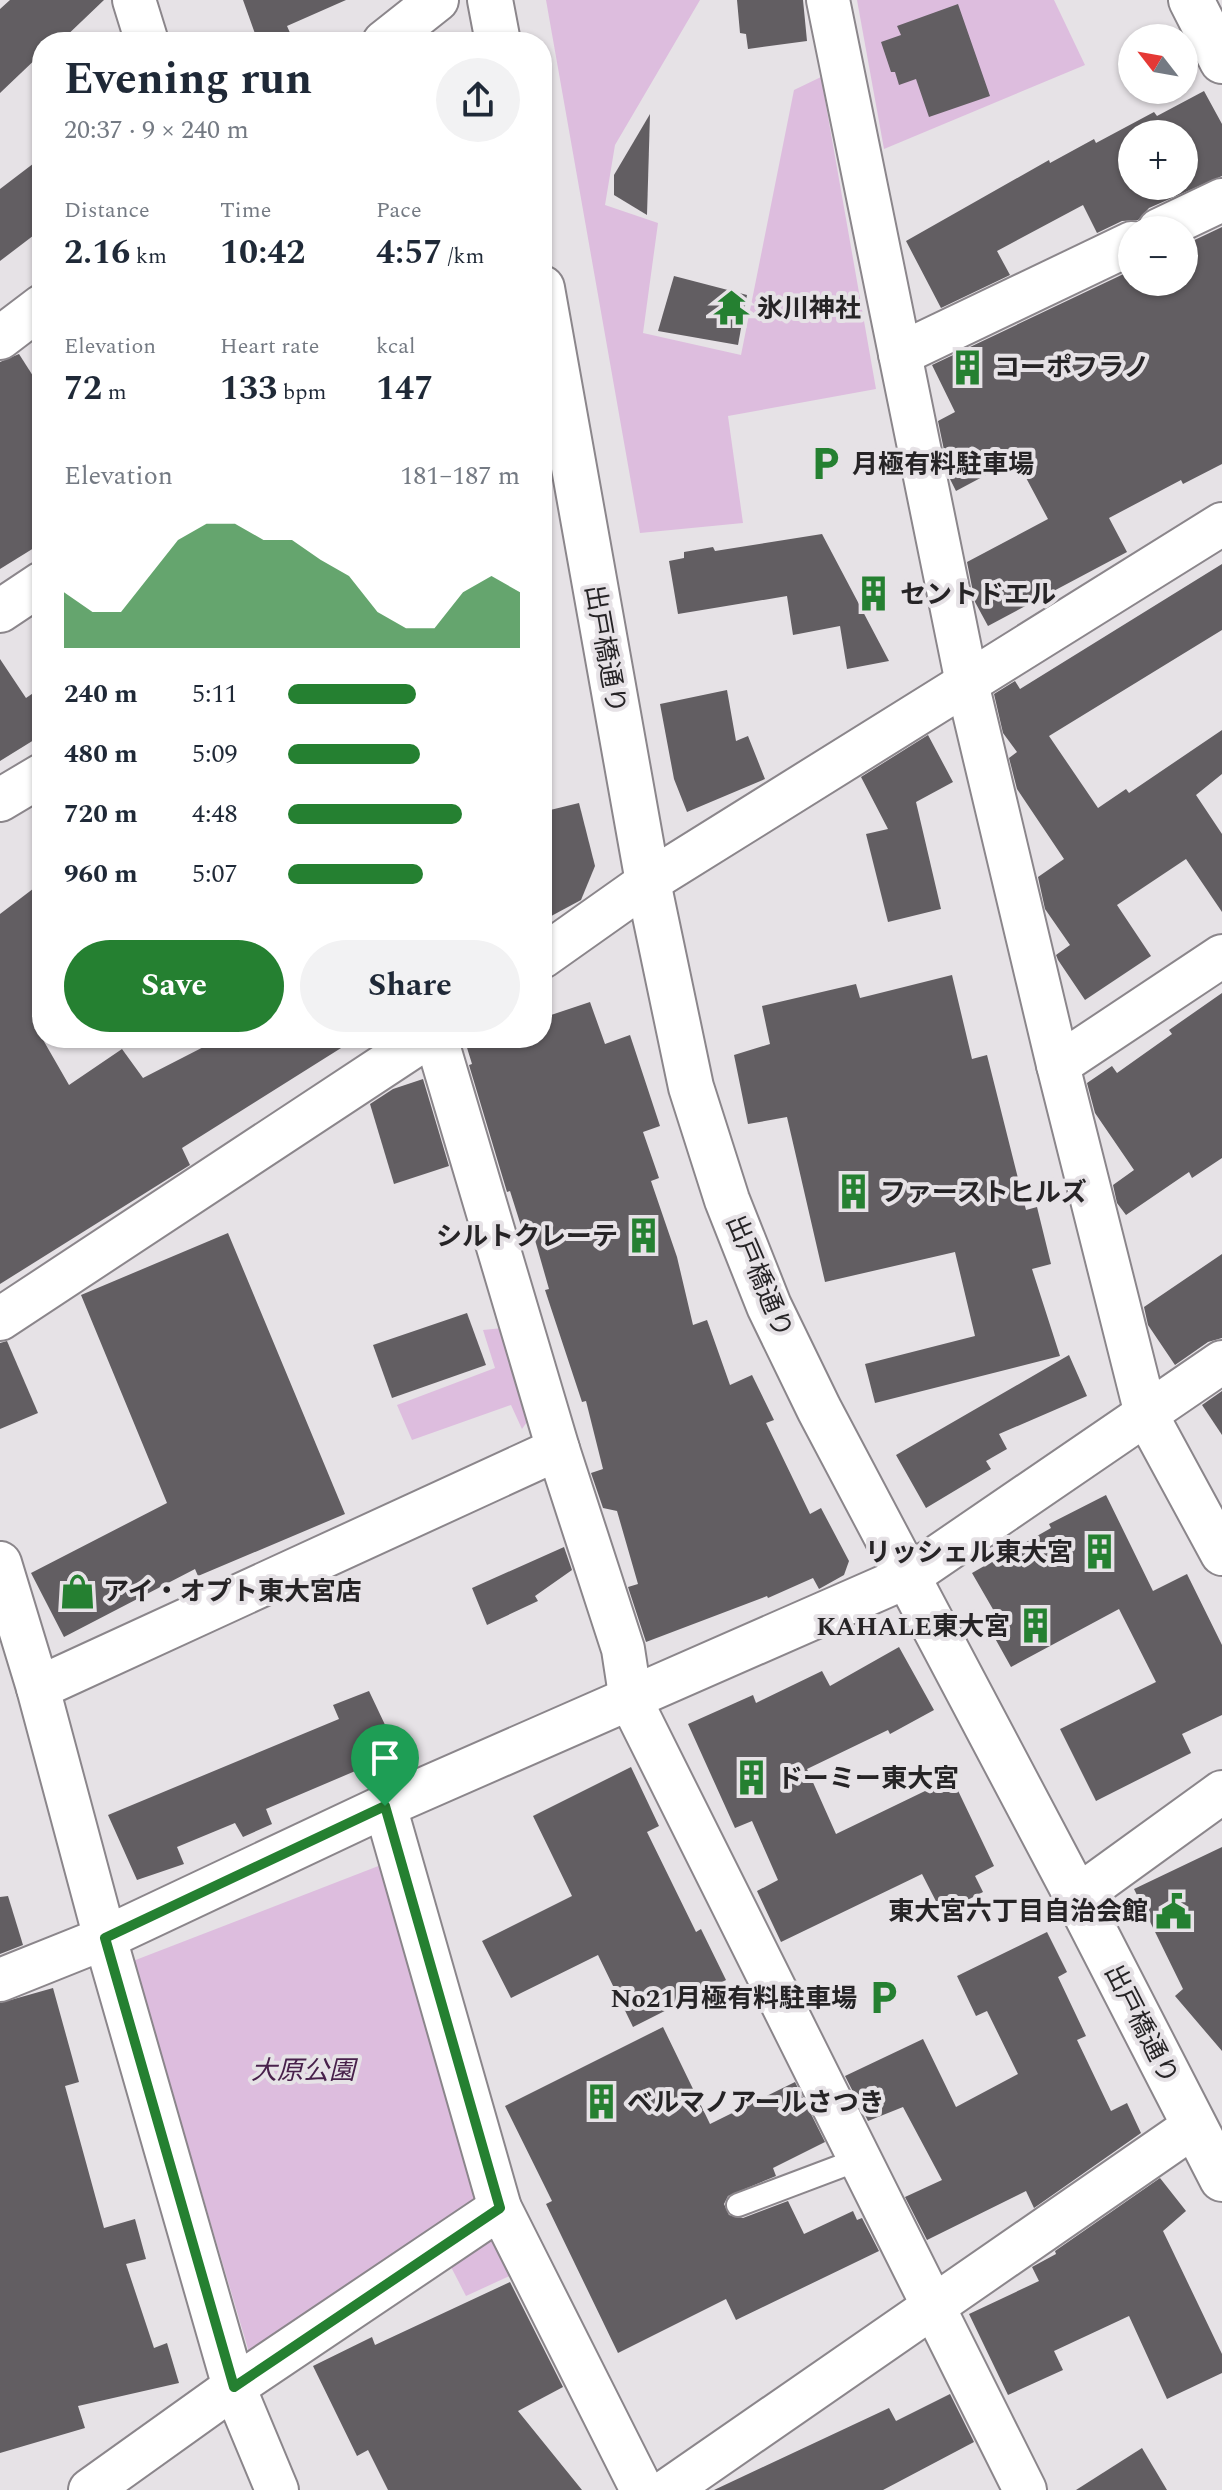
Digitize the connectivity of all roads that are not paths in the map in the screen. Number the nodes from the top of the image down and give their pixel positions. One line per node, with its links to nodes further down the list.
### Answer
1 (134, 0): 6 (street)
2 (437, 0): 7 (street)
3 (490, 0): 8 (street)
4 (828, 0): 16 (street)
5 (1191, 0): 9 (street)
6 (144, 32)
7 (397, 32)
8 (496, 32)
9 (1222, 61)
10 (1222, 200): 11 (street)
11 (1188, 216)
12 (1118, 250): 16 (street)
13 (32, 314): 14 (street)
14 (0, 338)
15 (552, 344): 23 (street, 出戸橋通り)
16 (900, 354): 20 (street)
17 (1222, 524): 20 (street)
18 (32, 590): 19 (street)
19 (0, 611)
20 (967, 683): 23 (street); 28 (street)
21 (32, 781): 22 (street)
22 (0, 800)
23 (648, 882): 24 (street); 35 (street, 出戸橋通り)
24 (552, 950)
25 (1222, 956): 28 (street)
26 (411, 1048): 29 (street)
27 (439, 1048): 32 (street)
28 (1058, 1065): 31 (street)
29 (0, 1319)
30 (1222, 1362): 31 (street)
31 (1146, 1414): 33 (street); 35 (street)
32 (558, 1449): 36 (street); 37 (street)
33 (1222, 1554)
34 (0, 1563): 36 (street)
35 (909, 1576): 37 (street); 40 (street, 出戸橋通り)
36 (38, 1688): 41 (street)
37 (631, 1701): 39 (street); 44 (street)
38 (1222, 1792): 40 (street)
39 (385, 1806): 41 (street); 47 (street)
40 (1077, 1897): 43 (street, 出戸橋通り)
41 (105, 1938): 42 (street); 49 (street)
42 (0, 1980)
43 (1194, 2126): 45 (street, 出戸橋通り); 48 (street)
44 (860, 2159): 46 (lane); 48 (street)
45 (1222, 2179)
46 (738, 2205)
47 (500, 2208): 49 (street); 52 (street)
48 (933, 2307): 53 (street); 54 (street)
49 (234, 2387): 50 (street); 51 (street)
50 (90, 2490)
51 (277, 2490)
52 (642, 2490)
53 (668, 2490)
54 (1025, 2490)

